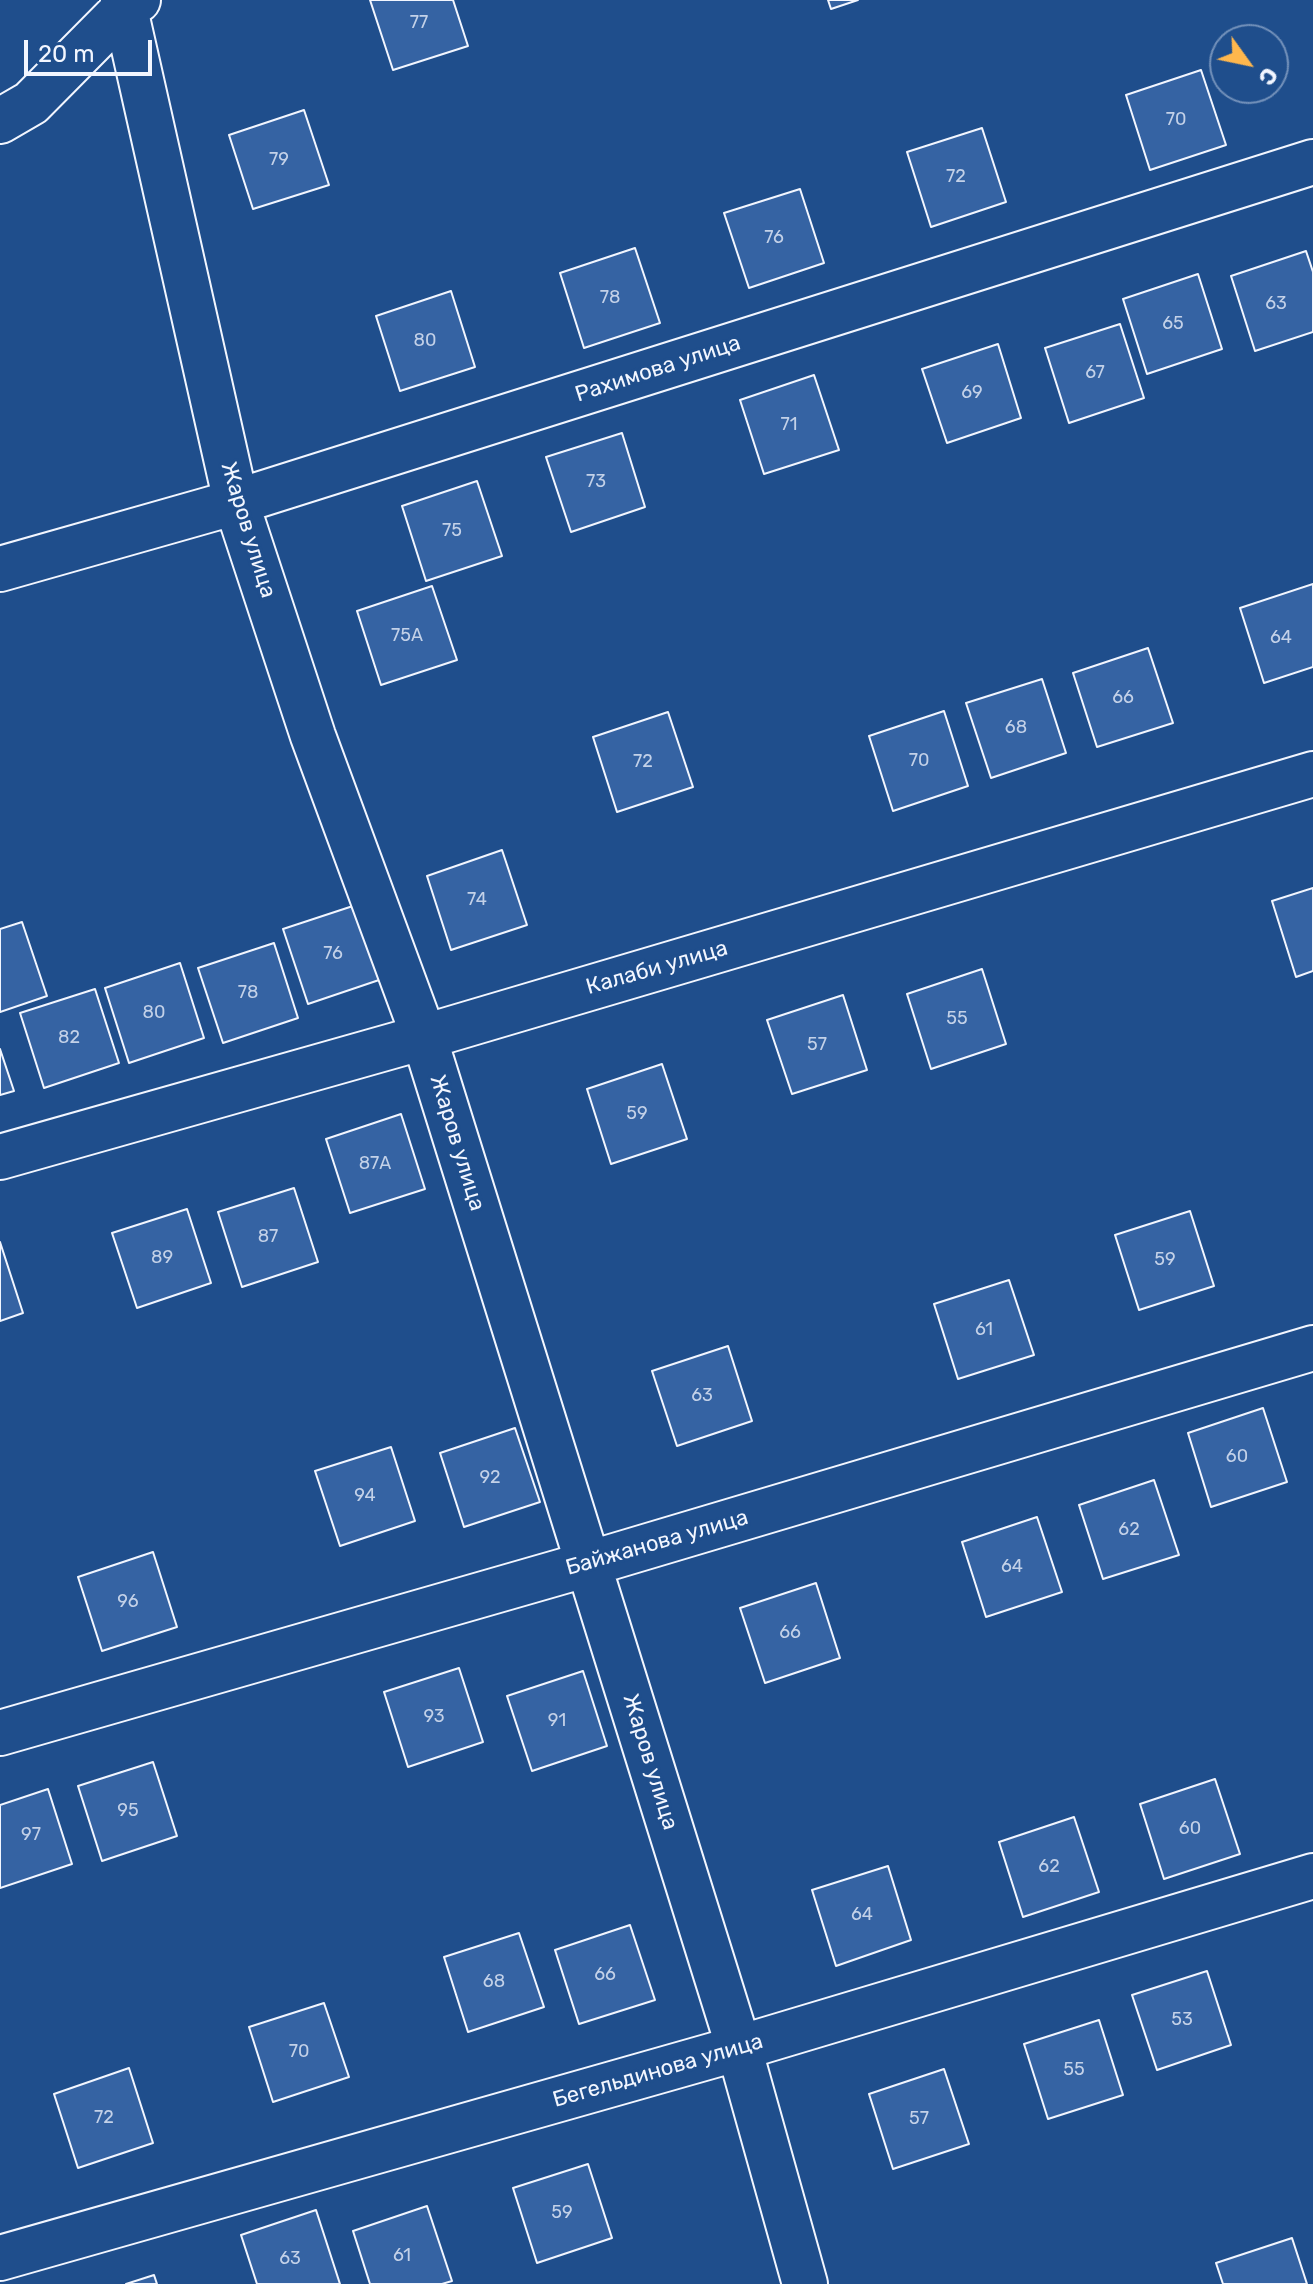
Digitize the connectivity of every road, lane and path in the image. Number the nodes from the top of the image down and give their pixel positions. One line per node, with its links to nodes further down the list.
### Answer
1 (129, 3): 2 (street); 4 (street, Жаров улица)
2 (0, 121)
3 (1313, 162): 4 (street, Рахимова улица)
4 (236, 502): 5 (street, Рахимова улица); 7 (street, Жаров улица)
5 (0, 569)
6 (1313, 774): 7 (street, Калаби улица)
7 (424, 1037): 8 (street, Калаби улица); 10 (street, Жаров улица)
8 (0, 1157)
9 (1313, 1348): 10 (street, Байжанова улица)
10 (588, 1564): 11 (street, Байжанова улица); 13 (street, Жаров улица)
11 (0, 1733)
12 (1313, 1876): 13 (street, Бегельдинова улица)
13 (739, 2048): 14 (street, Бегельдинова улица); 15 (street, Жаров улица)
14 (0, 2258)
15 (805, 2284)

